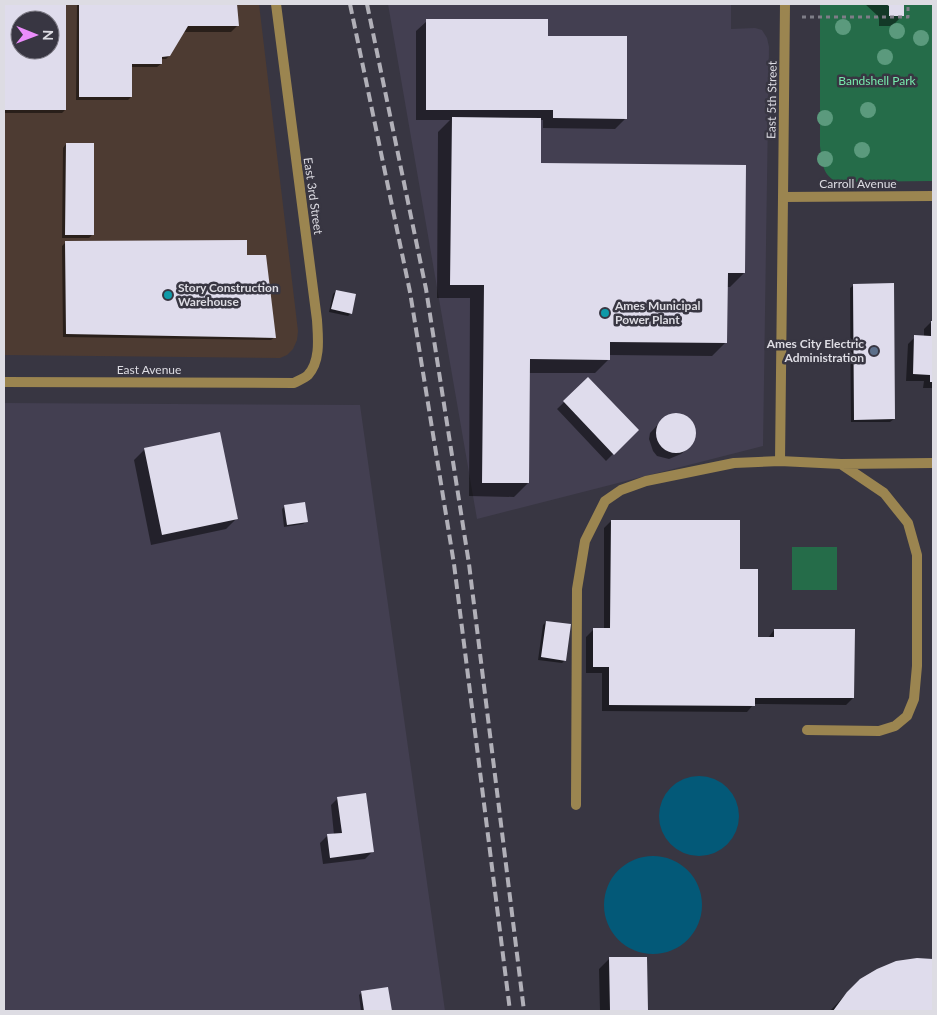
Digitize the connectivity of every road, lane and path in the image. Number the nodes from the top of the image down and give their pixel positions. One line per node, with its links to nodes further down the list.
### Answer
1 (276, 4): 8 (street, East 3rd Street)
2 (786, 4): 5 (street, East 5th Street)
3 (908, 4): 4 (path)
4 (820, 17)
5 (783, 196): 6 (street, Carroll Avenue); 9 (street, East 5th Street)
6 (933, 196)
7 (4, 382): 8 (street, East Avenue)
8 (294, 382)
9 (780, 461): 11 (street); 13 (street)
10 (933, 462): 11 (street)
11 (841, 464): 12 (street)
12 (807, 730)
13 (576, 805)

